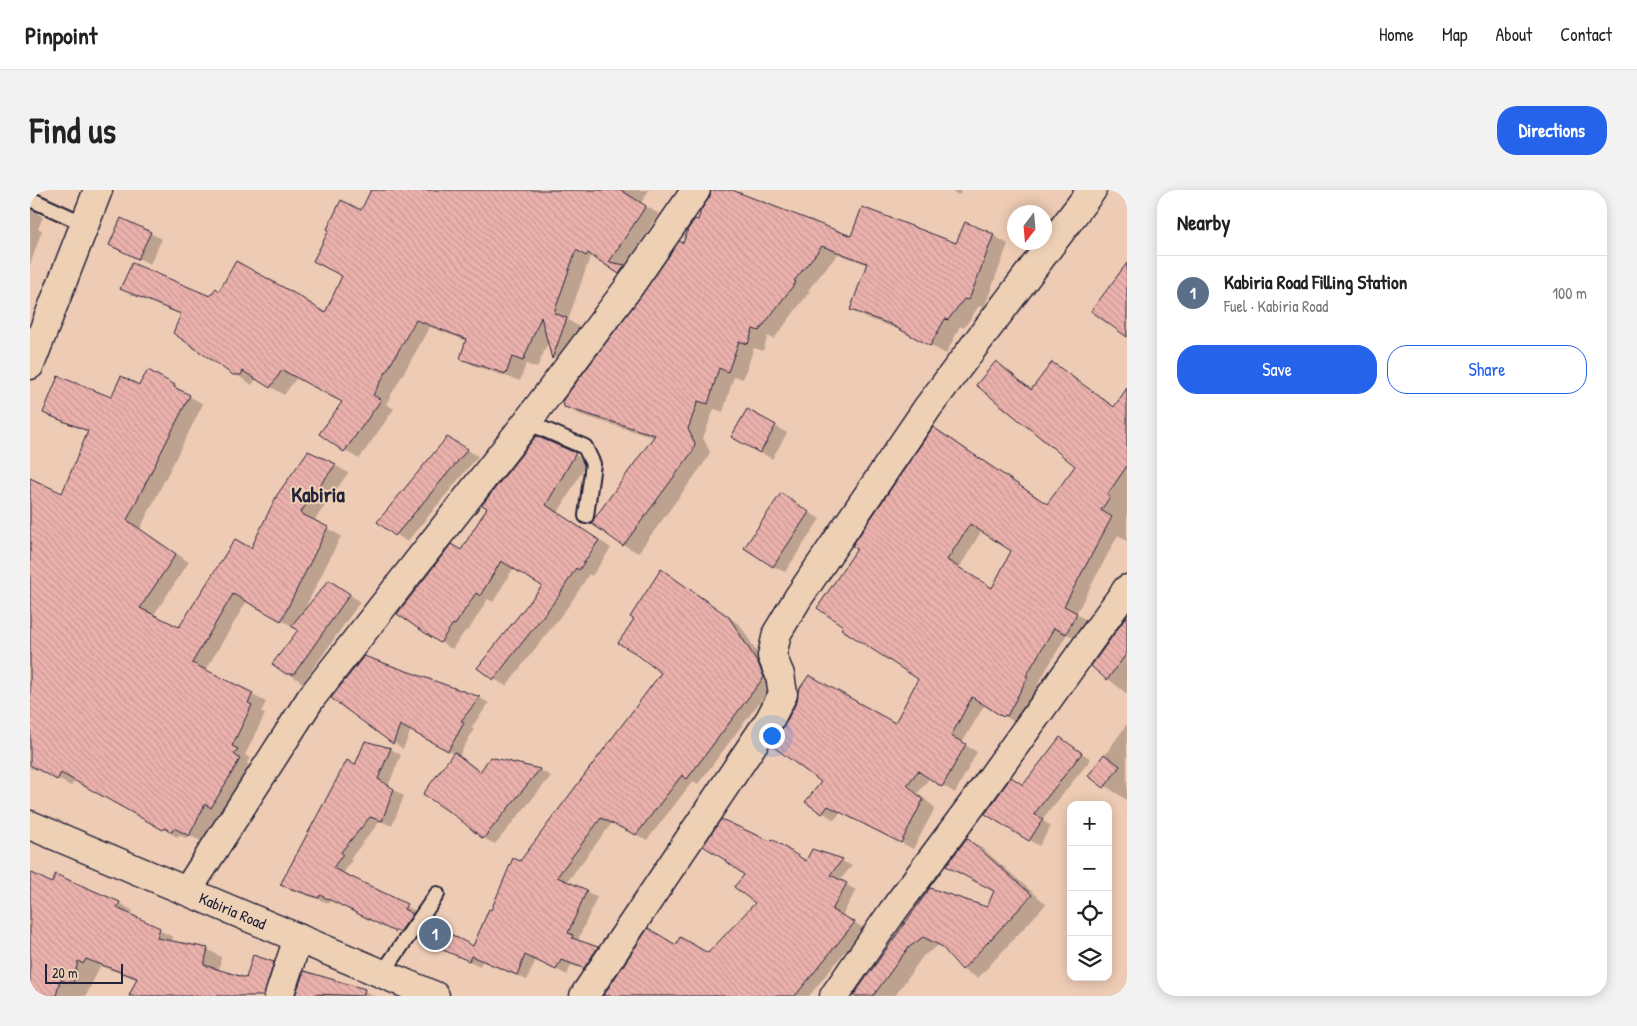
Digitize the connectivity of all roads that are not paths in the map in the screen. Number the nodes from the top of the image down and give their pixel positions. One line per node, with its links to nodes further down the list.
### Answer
1 (98, 190): 5 (street)
2 (696, 190): 7 (street)
3 (1092, 190): 17 (street)
4 (30, 199): 5 (lane)
5 (84, 224): 6 (street)
6 (30, 365)
7 (527, 422): 8 (lane); 11 (street)
8 (586, 516)
9 (1127, 589): 18 (street)
10 (30, 825): 11 (street, Kabiria Road)
11 (187, 891): 13 (street, Kabiria Road)
12 (437, 894): 14 (lane)
13 (298, 938): 14 (street, Kabiria Road); 15 (street)
14 (382, 974): 16 (street, Kabiria Road)
15 (279, 996)
16 (434, 996)
17 (584, 996)
18 (834, 996)

